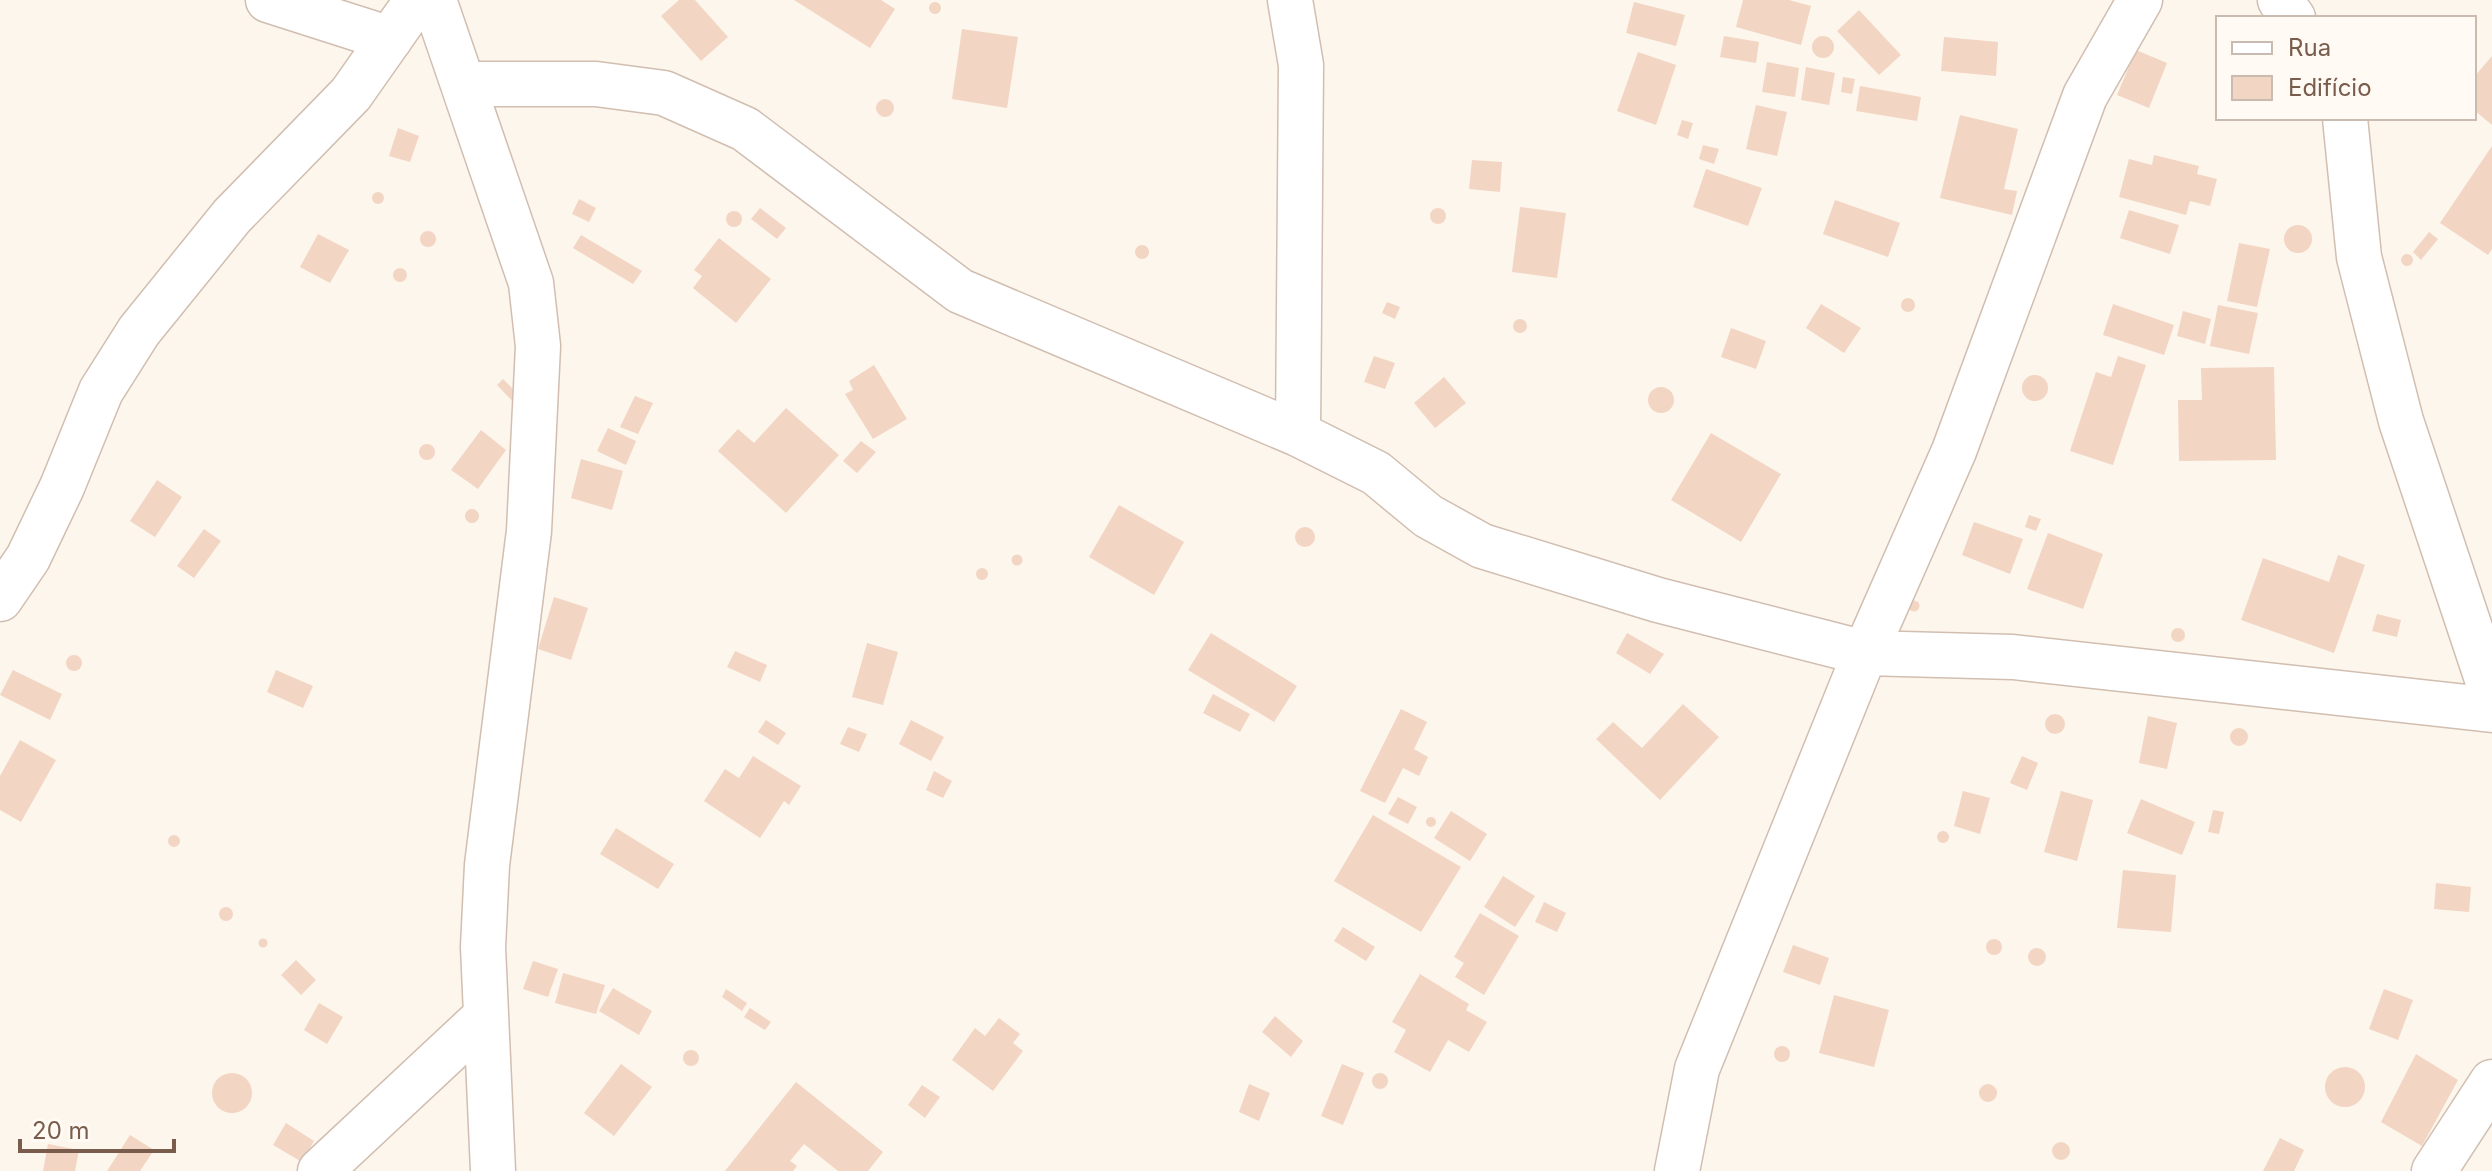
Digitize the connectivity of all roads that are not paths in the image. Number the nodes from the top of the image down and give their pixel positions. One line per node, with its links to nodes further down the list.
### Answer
1 (268, 0): 6 (street)
2 (417, 0): 6 (street)
3 (434, 0): 7 (street)
4 (1290, 0): 9 (street)
5 (2140, 0): 11 (street)
6 (390, 39): 10 (street)
7 (463, 84): 9 (street); 14 (street)
8 (2345, 120): 12 (street)
9 (1298, 434): 11 (street)
10 (0, 599)
11 (1865, 653): 13 (street); 18 (street)
12 (2492, 694)
13 (2492, 710)
14 (486, 1016): 16 (street); 17 (street)
15 (2492, 1082): 19 (street)
16 (320, 1171)
17 (493, 1171)
18 (1677, 1171)
19 (2434, 1171)

